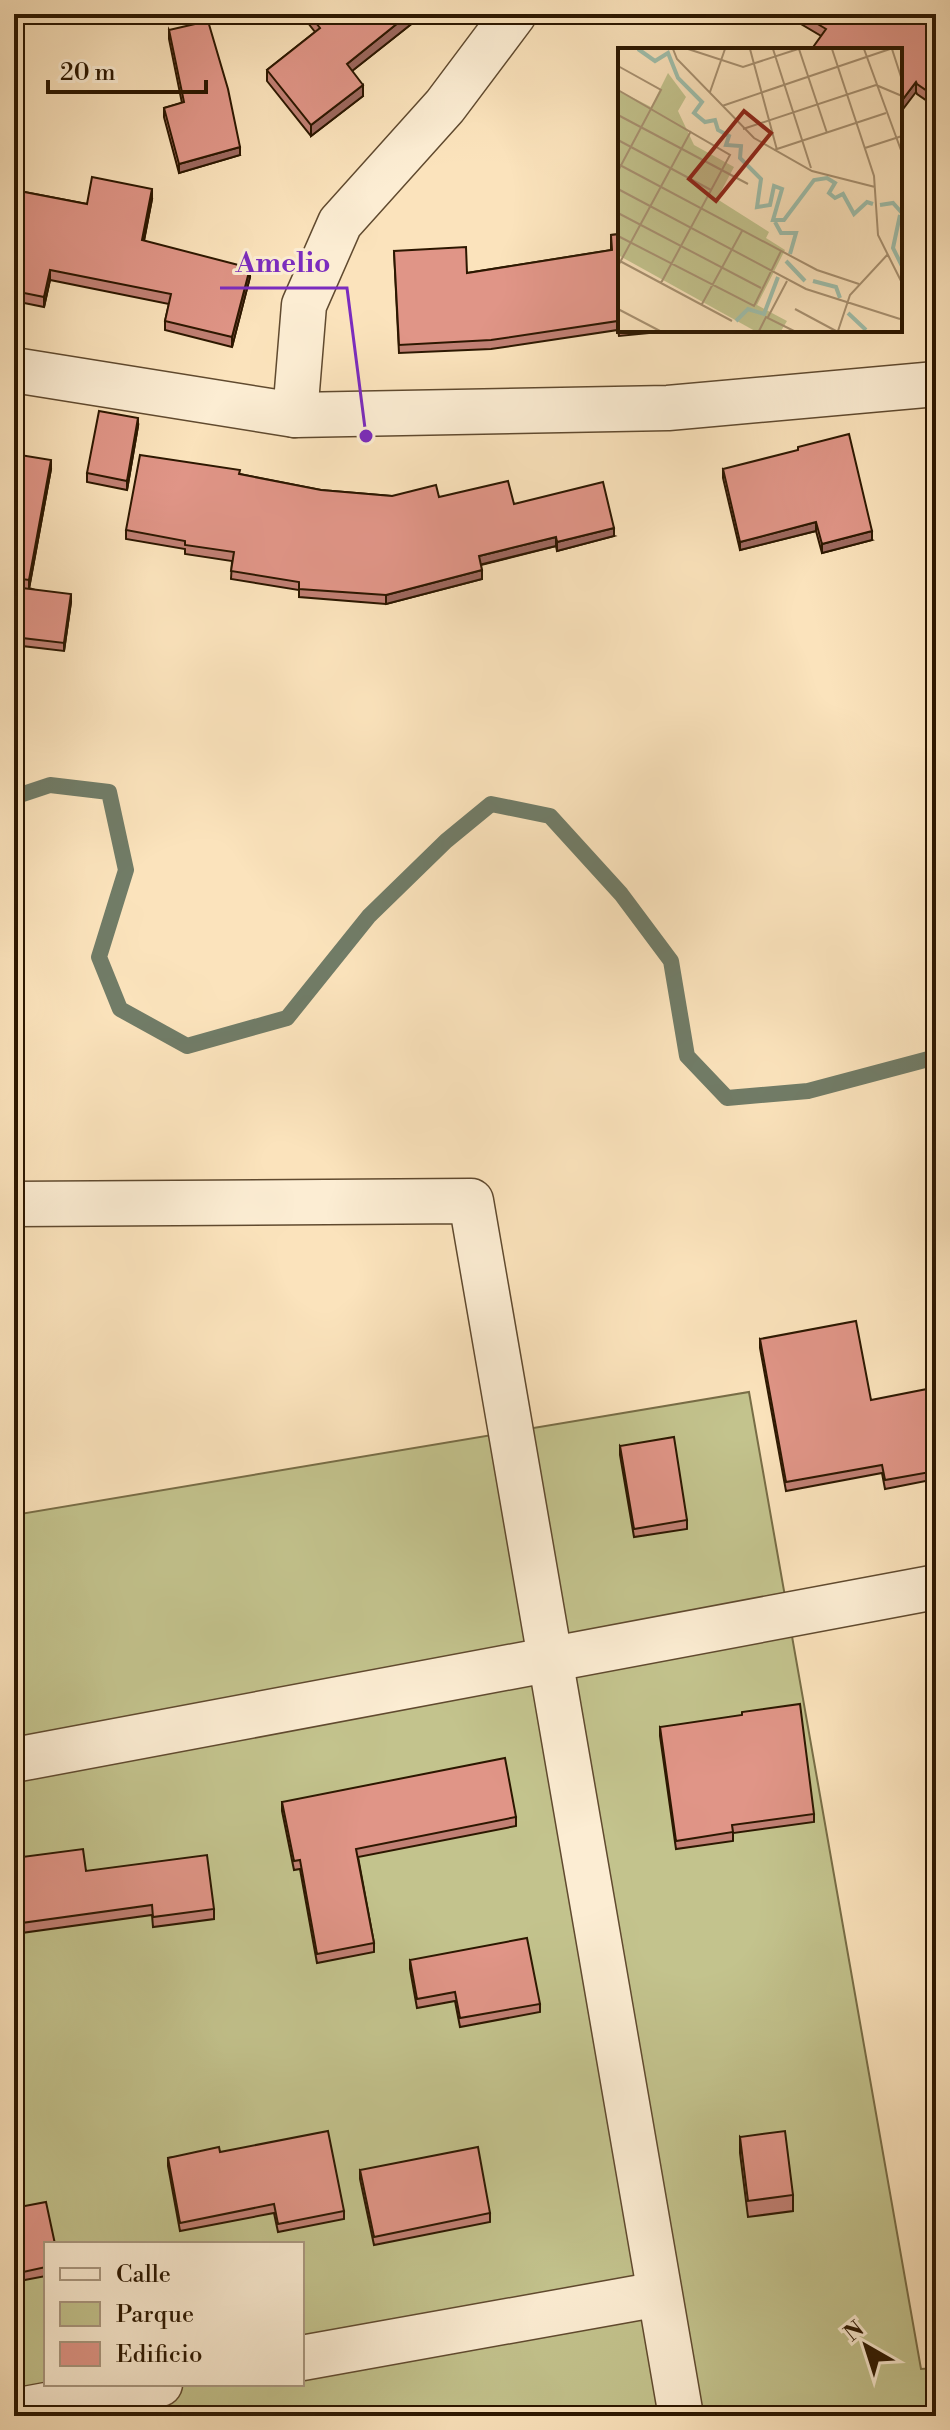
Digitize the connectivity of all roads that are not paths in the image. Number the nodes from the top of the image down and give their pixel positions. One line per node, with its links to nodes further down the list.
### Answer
1 (514, 14): 4 (street)
2 (14, 370): 4 (street)
3 (936, 384): 4 (street)
4 (295, 415)
5 (14, 1204): 7 (street)
6 (936, 1587): 7 (street)
7 (549, 1660): 8 (street); 9 (street)
8 (14, 1760)
9 (659, 2294): 10 (street); 13 (street)
10 (304, 2358)
11 (149, 2386): 12 (street)
12 (14, 2411)
13 (681, 2416)

